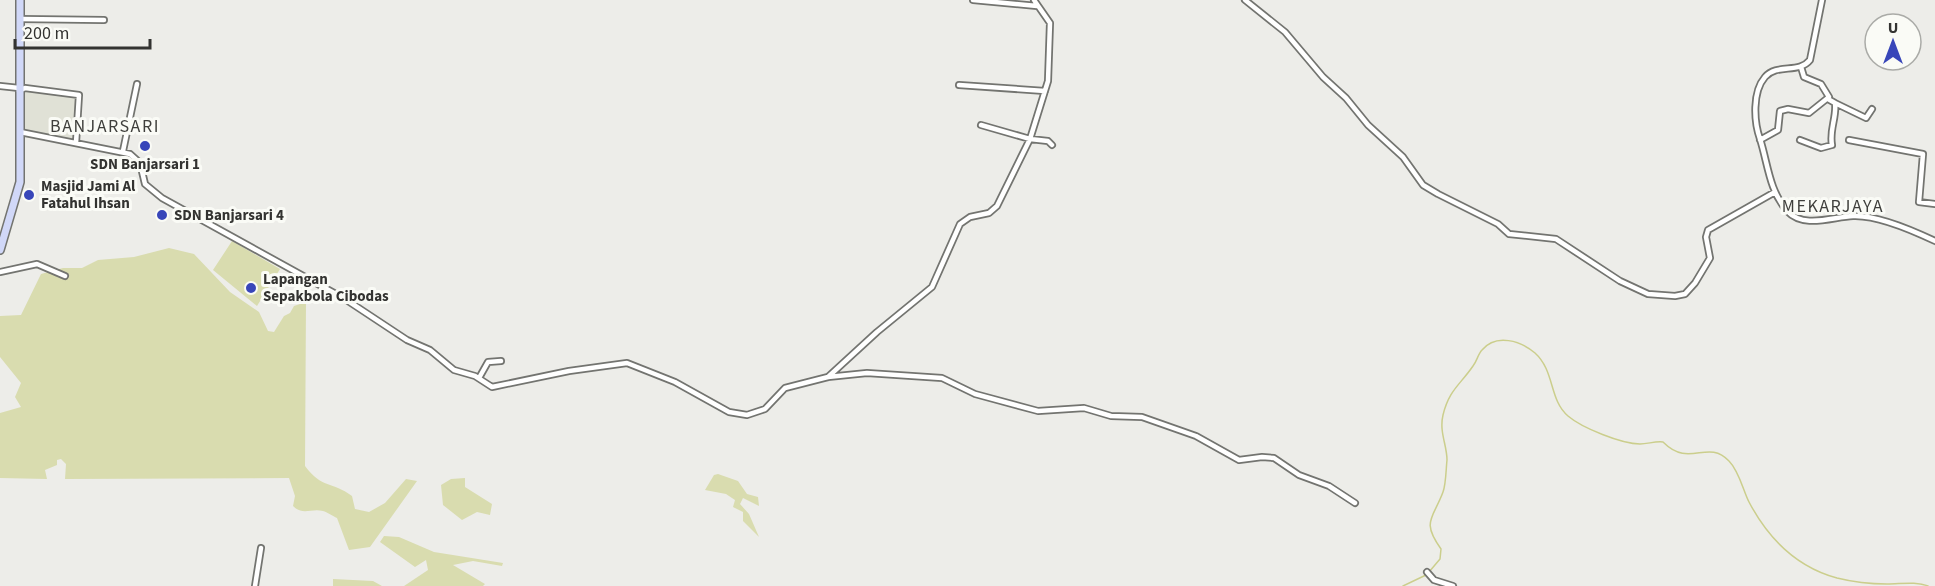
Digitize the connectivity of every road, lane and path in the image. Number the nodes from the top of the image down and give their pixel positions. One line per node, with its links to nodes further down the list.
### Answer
1 (20, 0): 6 (main road)
2 (973, 0): 5 (street)
3 (1245, 0): 26 (street)
4 (1822, 0): 8 (street)
5 (1036, 3): 13 (street)
6 (20, 19): 7 (street); 12 (main road)
7 (104, 20)
8 (1801, 67): 14 (street); 20 (street)
9 (137, 84): 25 (street)
10 (959, 85): 13 (street)
11 (0, 86): 12 (street)
12 (19, 90): 18 (main road); 23 (street)
13 (1045, 91): 19 (street)
14 (1828, 99): 15 (street); 20 (street)
15 (1835, 103): 16 (street); 21 (street)
16 (1872, 109)
17 (981, 125): 19 (street)
18 (20, 132): 23 (street); 29 (main road)
19 (1030, 139): 24 (street); 33 (street)
20 (1760, 140): 26 (street)
21 (1800, 140)
22 (1849, 140): 27 (street)
23 (76, 142): 25 (street)
24 (1052, 145)
25 (123, 151): 34 (street)
26 (1774, 192): 28 (street)
27 (1935, 204)
28 (1935, 241)
29 (0, 250)
30 (0, 272): 31 (street)
31 (65, 276)
32 (501, 361): 34 (street)
33 (828, 377): 34 (street); 35 (street)
34 (479, 378)
35 (1354, 503)
36 (261, 548): 38 (street)
37 (1427, 572): 39 (street)
38 (255, 586)
39 (1453, 586)

